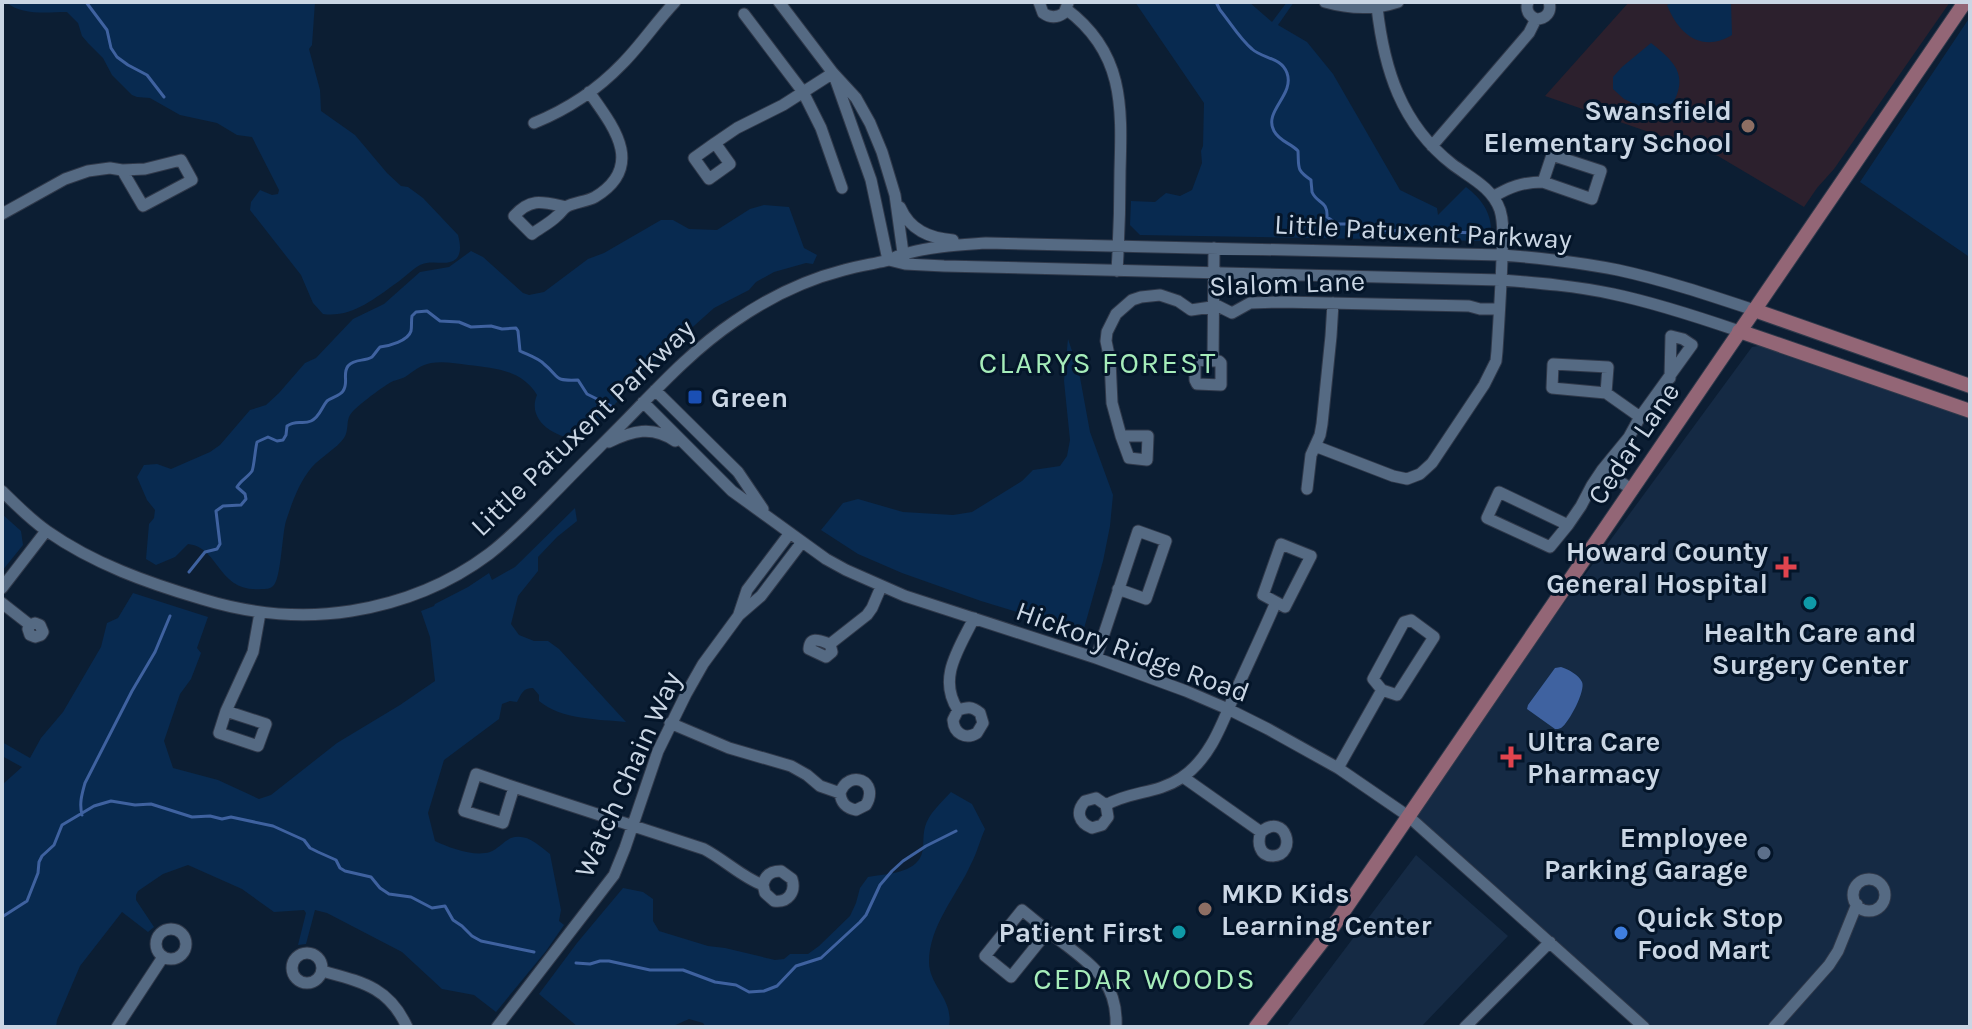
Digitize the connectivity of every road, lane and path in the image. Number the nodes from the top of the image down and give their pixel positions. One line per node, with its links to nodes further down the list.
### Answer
1 (675, 2): 14 (street)
2 (779, 2): 13 (street)
3 (1039, 2): 9 (street)
4 (1325, 2): 10 (street)
5 (1398, 2): 10 (street)
6 (1528, 2): 12 (street)
7 (1549, 2): 12 (street)
8 (1965, 2): 38 (main road, Cedar Lane)
9 (1067, 5): 27 (street)
10 (1377, 7): 18 (street)
11 (744, 14): 15 (street)
12 (1536, 19): 18 (street)
13 (833, 73): 15 (street); 22 (street); 31 (street)
14 (589, 92): 16 (street); 24 (street)
15 (803, 92): 17 (street); 21 (street)
16 (534, 123)
17 (715, 143)
18 (1432, 146): 23 (street)
19 (122, 170): 19 (street); 25 (street)
20 (1543, 182): 20 (street); 23 (street)
21 (842, 188)
22 (895, 195): 26 (street); 30 (street)
23 (1493, 197): 29 (street)
24 (566, 207)
25 (2, 214)
26 (986, 243): 27 (street, Little Patuxent Parkway); 30 (street, Little Patuxent Parkway)
27 (1119, 245): 28 (street, Little Patuxent Parkway); 32 (street)
28 (1214, 248): 29 (street, Little Patuxent Parkway); 33 (street)
29 (1502, 255): 34 (street); 38 (street, Little Patuxent Parkway)
30 (904, 259): 31 (street, Little Patuxent Parkway); 32 (street, Little Patuxent Parkway)
31 (888, 260): 43 (street, Little Patuxent Parkway)
32 (1117, 271): 33 (street, Little Patuxent Parkway)
33 (1214, 273): 34 (street, Little Patuxent Parkway); 36 (street)
34 (1501, 280): 37 (street); 39 (street, Little Patuxent Parkway)
35 (1333, 303): 36 (street, Slalom Lane); 37 (street, Slalom Lane); 50 (street)
36 (1213, 306): 40 (street); 48 (street, Slalom Lane)
37 (1499, 309): 50 (street)
38 (1754, 310): 39 (main road, Cedar Lane); 42 (main road, Little Patuxent Parkway)
39 (1739, 331): 46 (main road, Little Patuxent Parkway); 54 (main road, Cedar Lane)
40 (1213, 361)
41 (1670, 378): 47 (street)
42 (1970, 386)
43 (655, 390): 45 (street, Little Patuxent Parkway); 56 (street, Hickory Ridge Road)
44 (1606, 393): 44 (street); 47 (street)
45 (643, 402): 49 (street, Little Patuxent Parkway); 51 (street, Hickory Ridge Road)
46 (1970, 411)
47 (1640, 417): 52 (street)
48 (1121, 436)
49 (601, 445): 51 (street); 66 (street, Little Patuxent Parkway)
50 (1315, 446): 53 (street)
51 (695, 454): 56 (street, Hickory Ridge Road)
52 (1602, 470): 54 (street); 57 (street)
53 (1307, 489)
54 (1633, 490): 82 (main road, Cedar Lane)
55 (2, 491): 58 (street, Little Patuxent Parkway)
56 (766, 513): 59 (street, Hickory Ridge Road)
57 (1568, 525): 57 (street)
58 (46, 531): 62 (street); 66 (street, Little Patuxent Parkway)
59 (790, 533): 60 (street, Hickory Ridge Road); 67 (street, Watch Chain Way)
60 (802, 542): 61 (street, Hickory Ridge Road); 67 (street, Watch Chain Way)
61 (881, 587): 68 (street, Hickory Ridge Road); 70 (street)
62 (2, 588)
63 (1118, 589): 63 (street); 71 (street)
64 (1276, 602): 64 (street); 73 (street)
65 (2, 603): 69 (street)
66 (260, 613): 75 (street)
67 (739, 615): 76 (street, Watch Chain Way)
68 (974, 618): 71 (street, Hickory Ridge Road); 74 (street)
69 (30, 625)
70 (830, 644)
71 (1096, 658): 73 (street, Hickory Ridge Road)
72 (1382, 690): 72 (street); 77 (street)
73 (1228, 709): 77 (street, Hickory Ridge Road); 78 (street)
74 (958, 710)
75 (226, 711)
76 (670, 723): 80 (street); 83 (street, Watch Chain Way)
77 (1338, 768): 82 (street, Hickory Ridge Road)
78 (1183, 777): 81 (street); 84 (street)
79 (514, 787): 79 (street); 83 (street)
80 (840, 793)
81 (1106, 805)
82 (1408, 816): 88 (street, Hickory Ridge Road); 95 (main road, Cedar Lane)
83 (633, 825): 85 (street); 93 (street, Watch Chain Way)
84 (1261, 832)
85 (763, 885)
86 (1857, 904): 98 (street)
87 (1048, 931): 87 (street); 94 (street)
88 (1550, 942): 96 (street); 97 (street, Hickory Ridge Road)
89 (163, 957): 91 (street)
90 (322, 971): 92 (street)
91 (117, 1027)
92 (407, 1027)
93 (497, 1027)
94 (1116, 1027)
95 (1256, 1027)
96 (1465, 1027)
97 (1644, 1027)
98 (1774, 1027)

